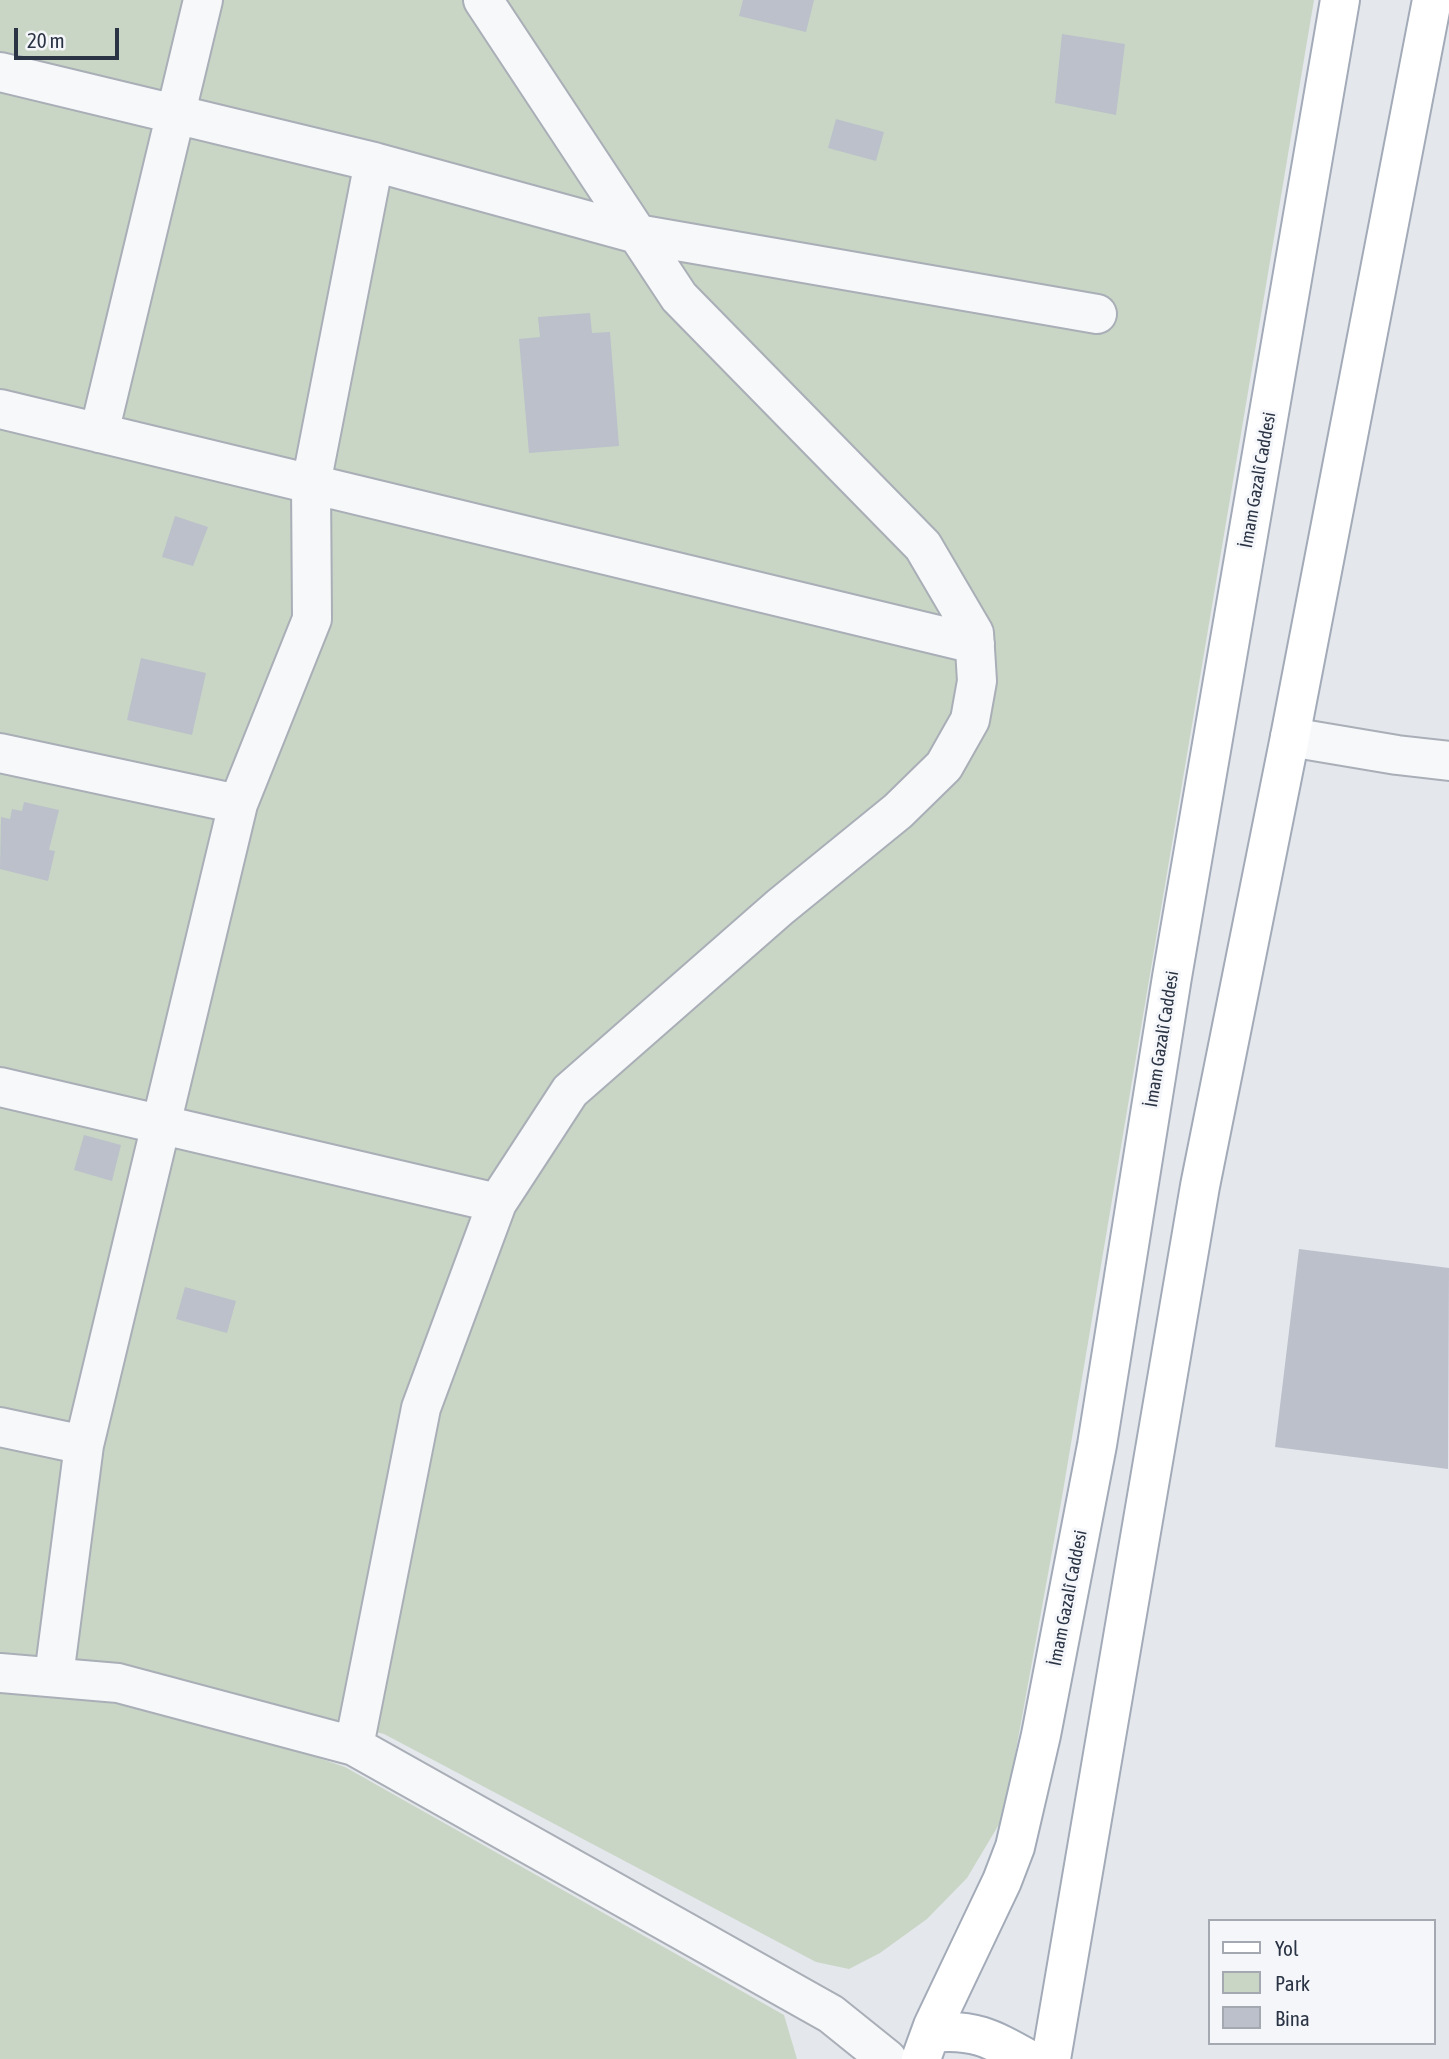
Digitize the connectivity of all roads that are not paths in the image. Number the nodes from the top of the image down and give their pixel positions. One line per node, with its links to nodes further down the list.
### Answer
1 (203, 0): 6 (street)
2 (483, 0): 8 (street)
3 (1340, 0): 26 (main road, İmam Gazalî Caddesi)
4 (1432, 0): 14 (main road)
5 (0, 72): 6 (street)
6 (176, 114): 7 (street); 11 (street)
7 (374, 162): 8 (street); 12 (street)
8 (637, 234): 9 (street); 13 (street)
9 (1097, 314)
10 (0, 409): 11 (street)
11 (99, 433): 12 (street)
12 (311, 484): 13 (street); 17 (street)
13 (975, 644): 20 (street)
14 (1290, 737): 16 (street); 29 (main road)
15 (0, 753): 17 (street)
16 (1449, 761)
17 (238, 804): 19 (street)
18 (0, 1087): 19 (street)
19 (161, 1125): 20 (street); 22 (street)
20 (497, 1203): 25 (street)
21 (0, 1427): 22 (street)
22 (84, 1445): 24 (street)
23 (0, 1673): 24 (street)
24 (54, 1676): 25 (street)
25 (354, 1746): 27 (street)
26 (926, 2046): 28 (main road)
27 (887, 2059)
28 (1028, 2059)
29 (1051, 2059)

